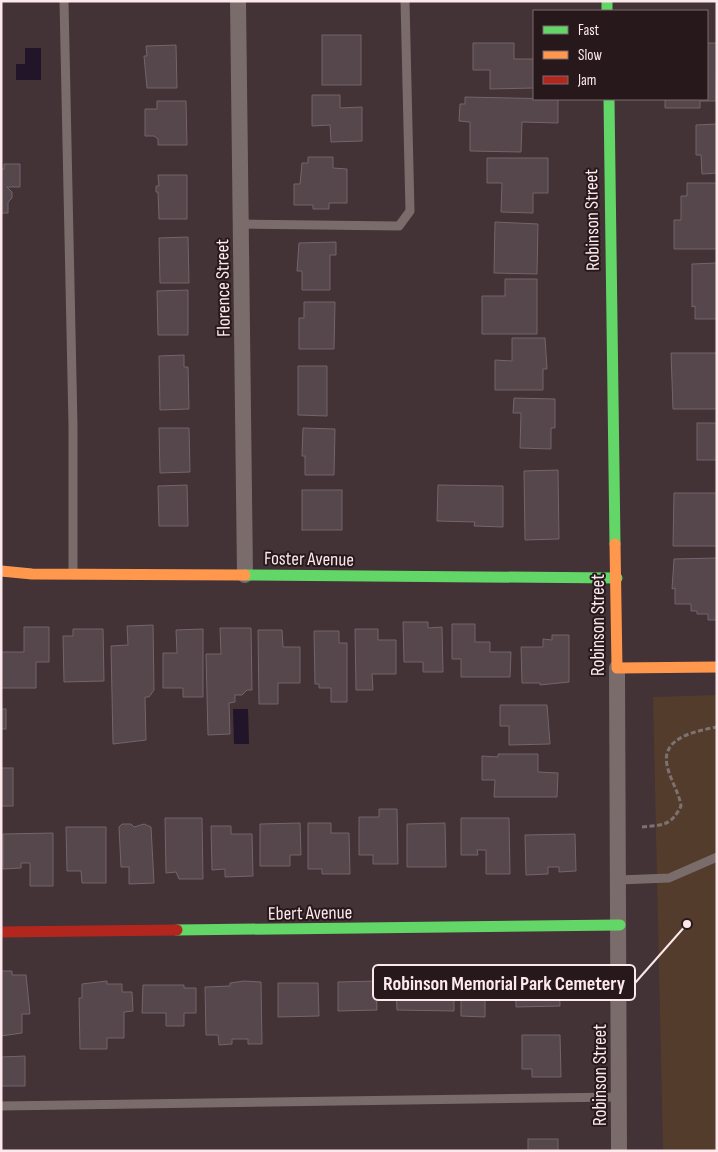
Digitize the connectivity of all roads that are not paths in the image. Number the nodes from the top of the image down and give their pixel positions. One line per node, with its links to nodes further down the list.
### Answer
1 (64, 1): 7 (lane)
2 (238, 1): 5 (street, Florence Street)
3 (405, 1): 5 (lane)
4 (609, 100): 9 (street, Robinson Street)
5 (241, 224): 8 (street, Florence Street)
6 (1, 571): 7 (street, Foster Avenue)
7 (74, 575): 8 (street, Foster Avenue)
8 (245, 575): 9 (street, Foster Avenue)
9 (617, 578): 11 (street, Robinson Street)
10 (717, 667): 11 (street)
11 (617, 668): 13 (street, Robinson Street)
12 (717, 857): 13 (lane)
13 (619, 880): 14 (street, Robinson Street)
14 (620, 925): 15 (street, Ebert Avenue); 16 (street, Robinson Street)
15 (1, 932)
16 (619, 1096): 17 (lane); 18 (street, Robinson Street)
17 (1, 1106)
18 (618, 1151)

